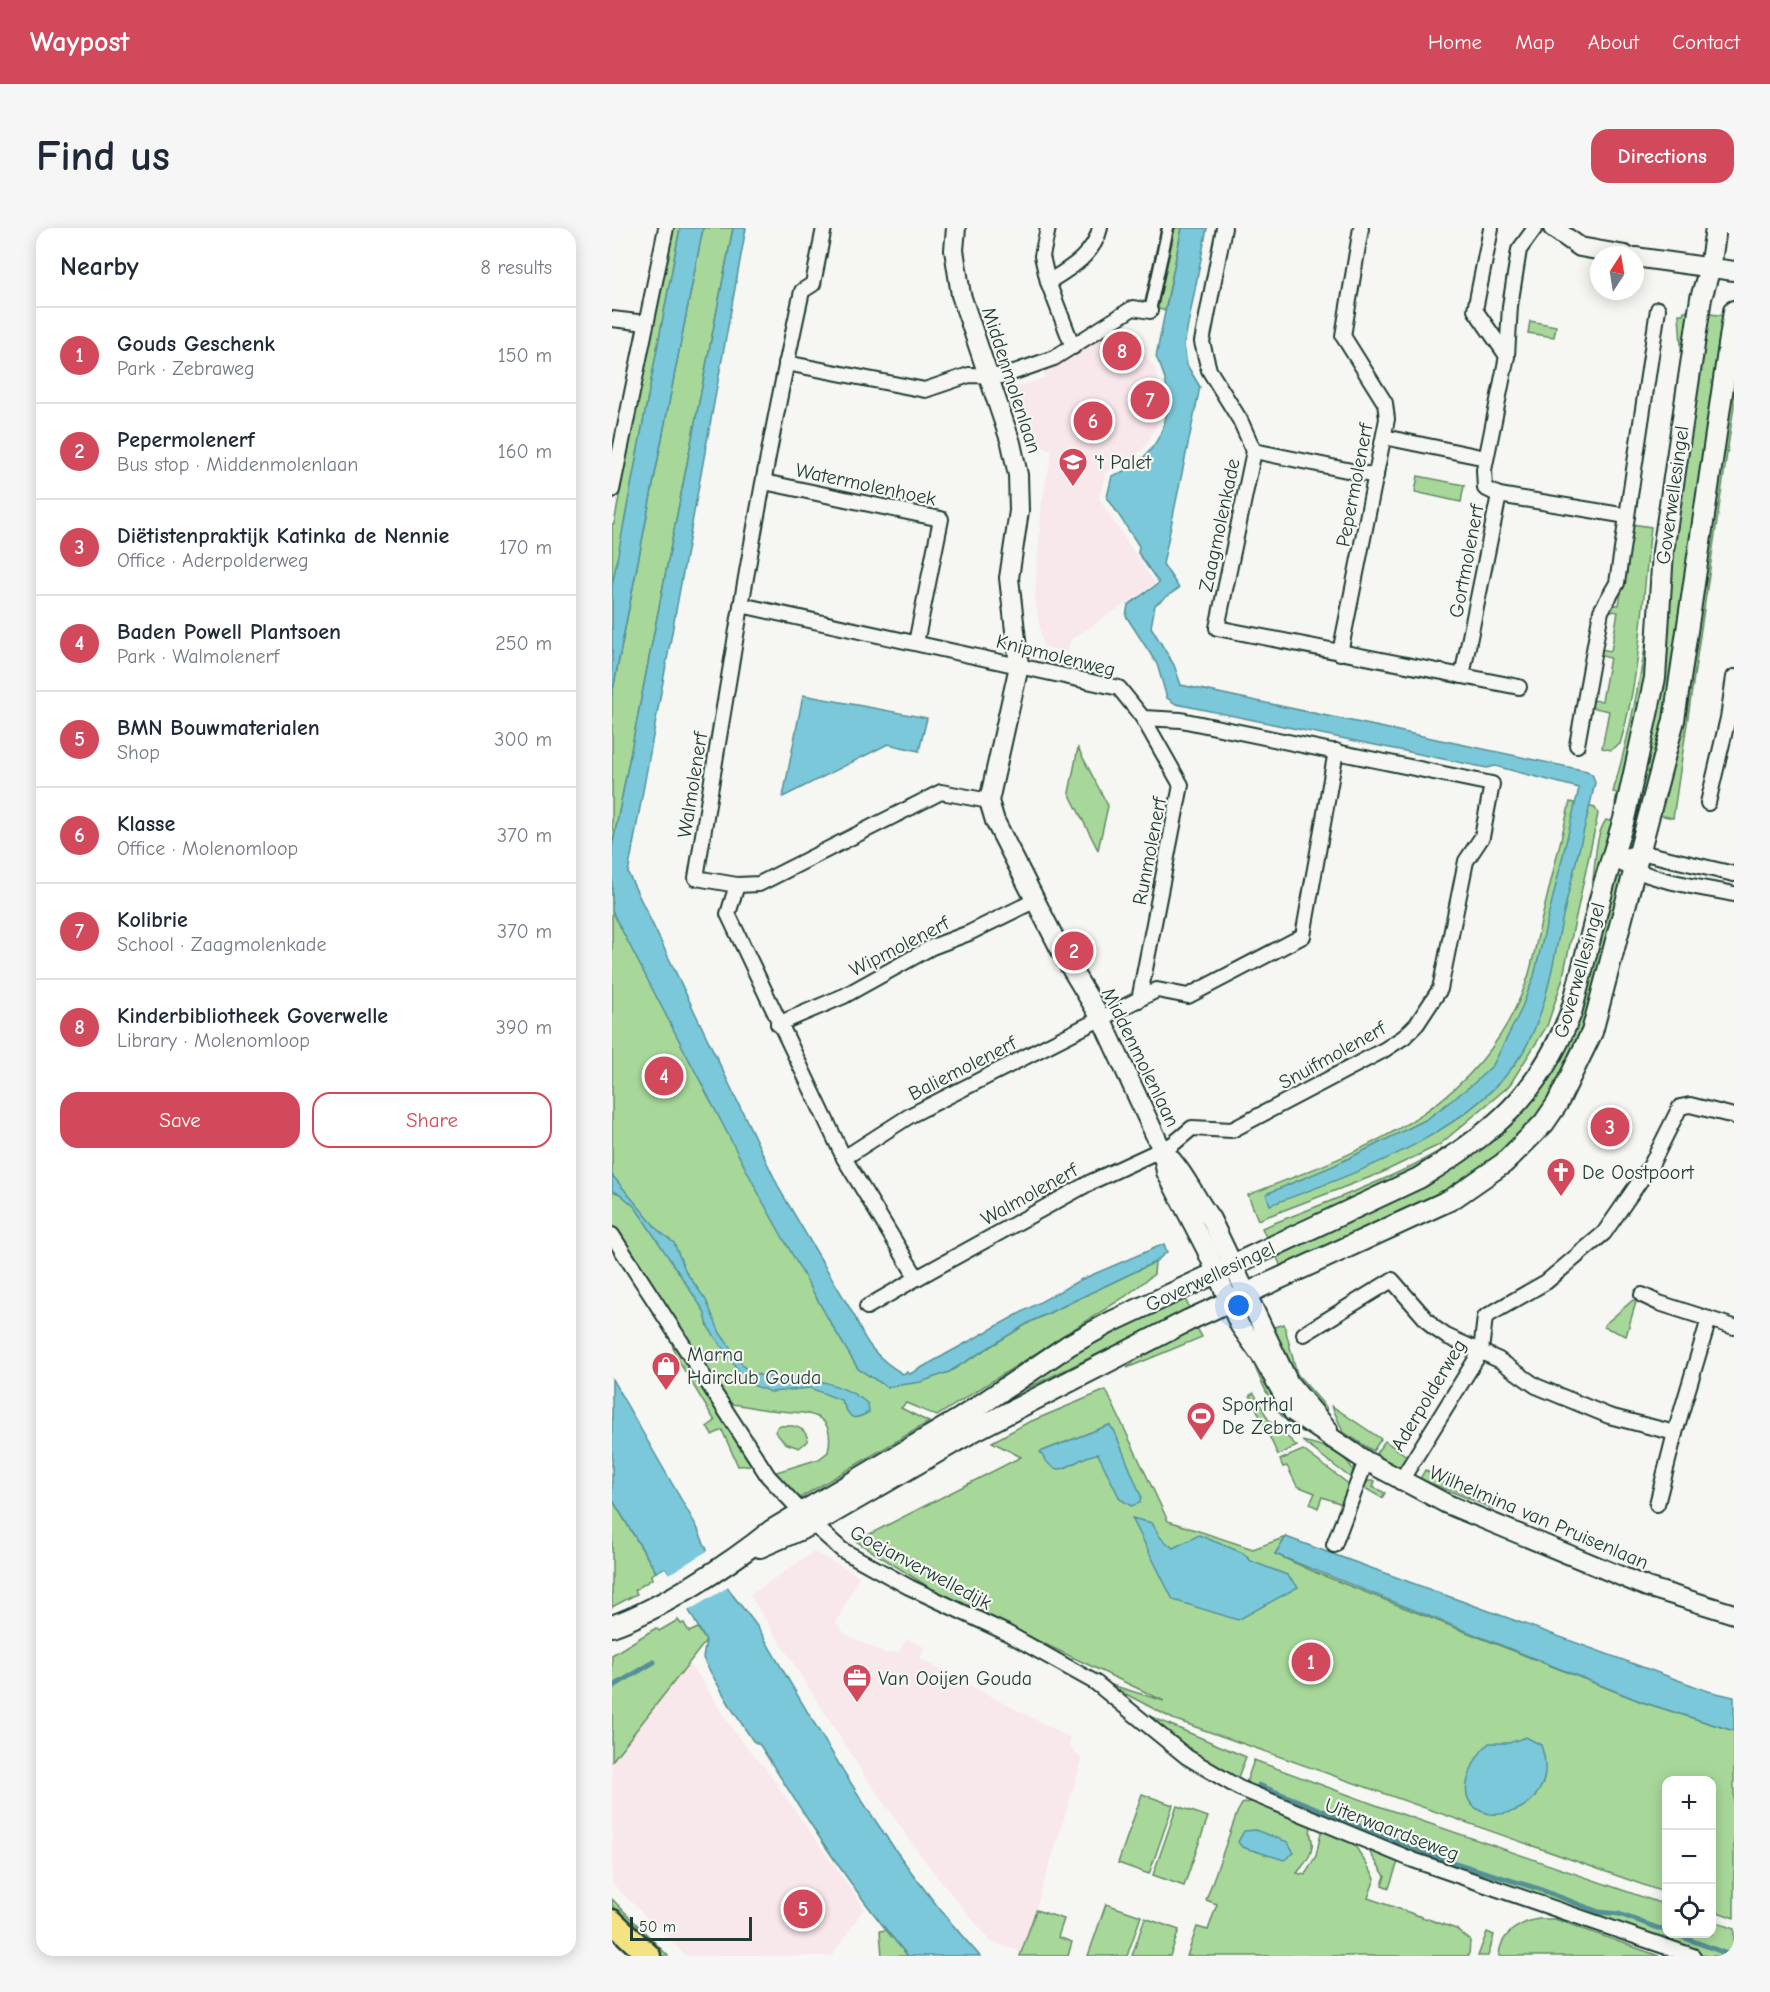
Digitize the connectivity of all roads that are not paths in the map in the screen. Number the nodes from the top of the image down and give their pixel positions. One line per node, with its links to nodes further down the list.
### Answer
1 (666, 228): 22 (street)
2 (824, 228): 25 (street, Walmolenerf)
3 (956, 228): 26 (street, Middenmolenlaan)
4 (1048, 228): 17 (street)
5 (1100, 228): 17 (street)
6 (1168, 228): 19 (street)
7 (1224, 228): 28 (street, Zaagmolenkade)
8 (1361, 228): 27 (street, Pepermolenerf)
9 (1535, 228): 24 (street, Gortmolenerf)
10 (1553, 228): 13 (street)
11 (1716, 228): 15 (main road, Goverwellesingel)
12 (1491, 229): 24 (street)
13 (1590, 249)
14 (1644, 258): 15 (street)
15 (1710, 268): 16 (street); 48 (main road, Goverwellesingel)
16 (1734, 271)
17 (1048, 282): 23 (street)
18 (1658, 309): 34 (street)
19 (1150, 311): 23 (street)
20 (1734, 311): 47 (main road, Goverwellesingel)
21 (612, 319): 22 (street)
22 (646, 323): 32 (street)
23 (1073, 347): 26 (street)
24 (1507, 356): 29 (street, Gortmolenerf)
25 (786, 363): 26 (street); 31 (street, Walmolenerf)
26 (988, 376): 38 (street, Middenmolenlaan)
27 (1384, 437): 29 (street); 30 (street, Pepermolenerf)
28 (1254, 451): 30 (street); 37 (street, Zaagmolenkade)
29 (1486, 458): 33 (street, Gortmolenerf)
30 (1376, 476): 37 (street, Pepermolenerf)
31 (764, 482): 35 (street, Walmolenerf); 36 (street, Watermolenhoek)
32 (612, 490)
33 (1499, 495): 34 (street); 39 (street, Gortmolenerf)
34 (1627, 516): 43 (street)
35 (741, 605): 36 (street, Knipmolenweg); 51 (street, Walmolenerf)
36 (916, 644): 38 (street, Knipmolenweg)
37 (1340, 653): 39 (street)
38 (1018, 666): 42 (street, Knipmolenweg); 45 (street, Middenmolenlaan)
39 (1462, 676): 41 (street)
40 (1734, 678): 46 (street)
41 (1519, 687)
42 (1143, 718): 44 (street); 54 (street, Runmolenerf)
43 (1577, 745)
44 (1336, 751): 54 (street); 58 (street, Snuifmolenerf)
45 (989, 801): 51 (street); 53 (street, Middenmolenlaan)
46 (1708, 803)
47 (1640, 852): 48 (street); 49 (main road, Goverwellesingel); 50 (street)
48 (1613, 860): 49 (street); 61 (main road, Goverwellesingel)
49 (1634, 871): 52 (street); 64 (main road, Goverwellesingel)
50 (1734, 874)
51 (737, 885): 56 (street)
52 (1734, 894)
53 (1036, 900): 55 (street, Middenmolenlaan); 56 (street, Wipmolenerf)
54 (1139, 1000): 55 (street)
55 (1102, 1020): 58 (street, Middenmolenlaan); 59 (street, Baliemolenerf)
56 (778, 1024): 59 (street)
57 (1734, 1116): 69 (street, Aderpolderweg)
58 (1162, 1150): 61 (street, Middenmolenlaan); 62 (street, Walmolenerf)
59 (844, 1158): 62 (street)
60 (612, 1235): 74 (street, Goejanverwelledijk)
61 (1225, 1269): 64 (street, Middenmolenlaan); 74 (main road, Goverwellesingel)
62 (917, 1278): 65 (street, Walmolenerf)
63 (1642, 1295): 66 (street)
64 (1238, 1297): 71 (street, Wilhelmina van Pruisenlaan); 74 (main road, Goverwellesingel)
65 (867, 1307)
66 (1709, 1319): 67 (street); 70 (street)
67 (1734, 1327)
68 (1304, 1334): 69 (street)
69 (1481, 1352): 70 (street); 72 (street, Aderpolderweg)
70 (1675, 1433): 73 (street)
71 (1366, 1461): 72 (street, Wilhelmina van Pruisenlaan); 75 (street)
72 (1400, 1482): 76 (street, Wilhelmina van Pruisenlaan)
73 (1657, 1504)
74 (807, 1518): 77 (main road, Goverwellesingel); 78 (street, Goejanverwelledijk)
75 (1334, 1545)
76 (1734, 1614)
77 (614, 1626)
78 (1103, 1688): 81 (street, Uiterwaardseweg)
79 (612, 1921): 80 (main road)
80 (650, 1956)
81 (1693, 1956)

